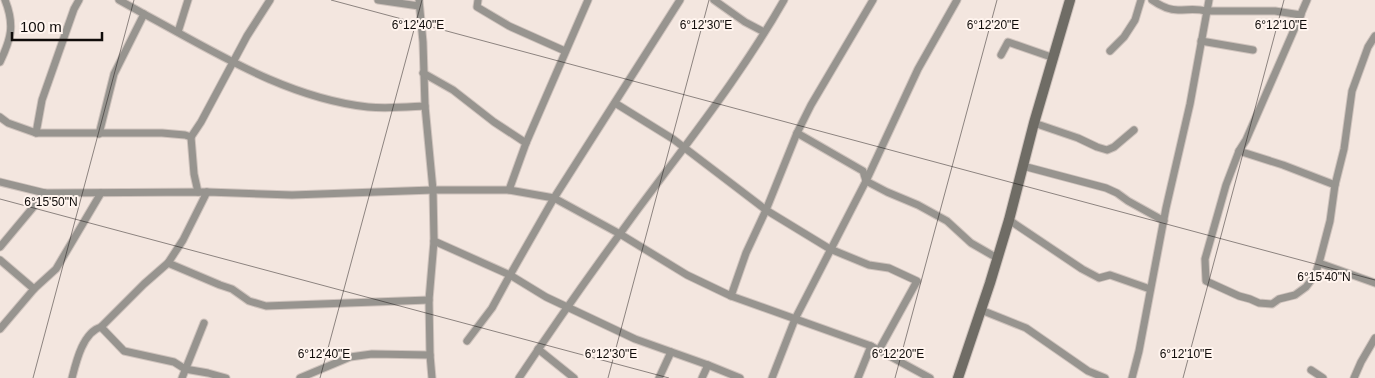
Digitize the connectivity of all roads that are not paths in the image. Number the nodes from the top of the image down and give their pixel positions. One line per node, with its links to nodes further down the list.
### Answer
1 (5, 0): 34 (street)
2 (79, 0): 42 (street)
3 (120, 0): 21 (street)
4 (188, 0): 23 (street)
5 (270, 0): 35 (street)
6 (378, 0): 19 (street)
7 (478, 0): 30 (street)
8 (588, 0): 30 (street)
9 (680, 0): 37 (street)
10 (714, 0): 24 (street)
11 (784, 0): 24 (street)
12 (873, 0): 43 (street)
13 (957, 0): 50 (street)
14 (1070, 0): 33 (street)
15 (1140, 0): 28 (street)
16 (1152, 0): 20 (street)
17 (1209, 0): 20 (street)
18 (1307, 0): 22 (street)
19 (419, 3): 36 (street)
20 (1206, 11): 22 (street); 26 (street)
21 (144, 14): 23 (street); 44 (street)
22 (1302, 15): 48 (street)
23 (178, 32): 35 (street)
24 (764, 32): 47 (street)
25 (1375, 36): 27 (street)
26 (1201, 41): 29 (street); 62 (street)
27 (1368, 47): 31 (street); 52 (street)
28 (1110, 50)
29 (1253, 50)
30 (565, 51): 46 (street)
31 (1375, 51)
32 (1001, 55): 33 (street)
33 (1054, 58): 40 (street)
34 (0, 62)
35 (234, 63): 38 (street); 45 (street)
36 (424, 73): 38 (street); 46 (street)
37 (616, 103): 47 (street); 59 (street)
38 (425, 106): 53 (street)
39 (0, 117): 42 (street)
40 (1034, 123): 41 (street); 49 (street)
41 (1134, 130)
42 (36, 133): 44 (street)
43 (798, 133): 50 (street); 60 (street)
44 (99, 134): 45 (street)
45 (192, 136): 55 (street)
46 (526, 143): 54 (street)
47 (685, 147): 60 (street); 63 (street)
48 (1238, 151): 52 (street); 70 (street)
49 (1024, 166): 61 (street); 62 (street)
50 (866, 181): 66 (street); 67 (street)
51 (0, 182): 57 (street)
52 (1335, 185): 70 (street)
53 (433, 190): 54 (street); 56 (street); 64 (street)
54 (509, 190): 59 (street)
55 (198, 192): 56 (street); 58 (street)
56 (206, 192): 69 (street)
57 (45, 193): 58 (street); 65 (street)
58 (101, 193): 73 (street)
59 (554, 198): 63 (street); 71 (street)
60 (766, 210): 66 (street); 75 (street)
61 (1009, 220): 67 (street); 74 (street)
62 (1164, 221): 74 (street)
63 (620, 234): 75 (street); 77 (street)
64 (434, 241): 71 (street); 76 (street)
65 (0, 247)
66 (830, 249): 79 (street); 87 (street)
67 (997, 258): 78 (street)
68 (0, 260): 73 (street)
69 (168, 263): 76 (street); 81 (street)
70 (1319, 263): 72 (street)
71 (510, 275): 77 (street); 84 (street)
72 (1375, 283)
73 (34, 289): 82 (street)
74 (1150, 289): 108 (street)
75 (731, 296): 79 (street)
76 (429, 300): 89 (street)
77 (568, 307): 86 (street); 88 (street)
78 (980, 310): 106 (street); 107 (street)
79 (795, 319): 85 (street); 103 (street)
80 (204, 323): 91 (street)
81 (101, 327): 91 (street); 93 (street)
82 (0, 329)
83 (1375, 339): 110 (street)
84 (467, 341)
85 (871, 346): 87 (street); 104 (street)
86 (538, 349): 98 (street); 99 (street)
87 (880, 350): 105 (street)
88 (671, 352): 90 (street); 100 (street)
89 (430, 355): 96 (street); 97 (street)
90 (708, 365): 101 (street); 102 (street)
91 (185, 369): 94 (street); 95 (street)
92 (1311, 370): 109 (street)
93 (72, 378)
94 (182, 378)
95 (226, 378)
96 (300, 378)
97 (432, 378)
98 (519, 378)
99 (574, 378)
100 (659, 378)
101 (702, 378)
102 (740, 378)
103 (772, 378)
104 (858, 378)
105 (930, 378)
106 (958, 378)
107 (1104, 378)
108 (1132, 378)
109 (1323, 378)
110 (1354, 378)

